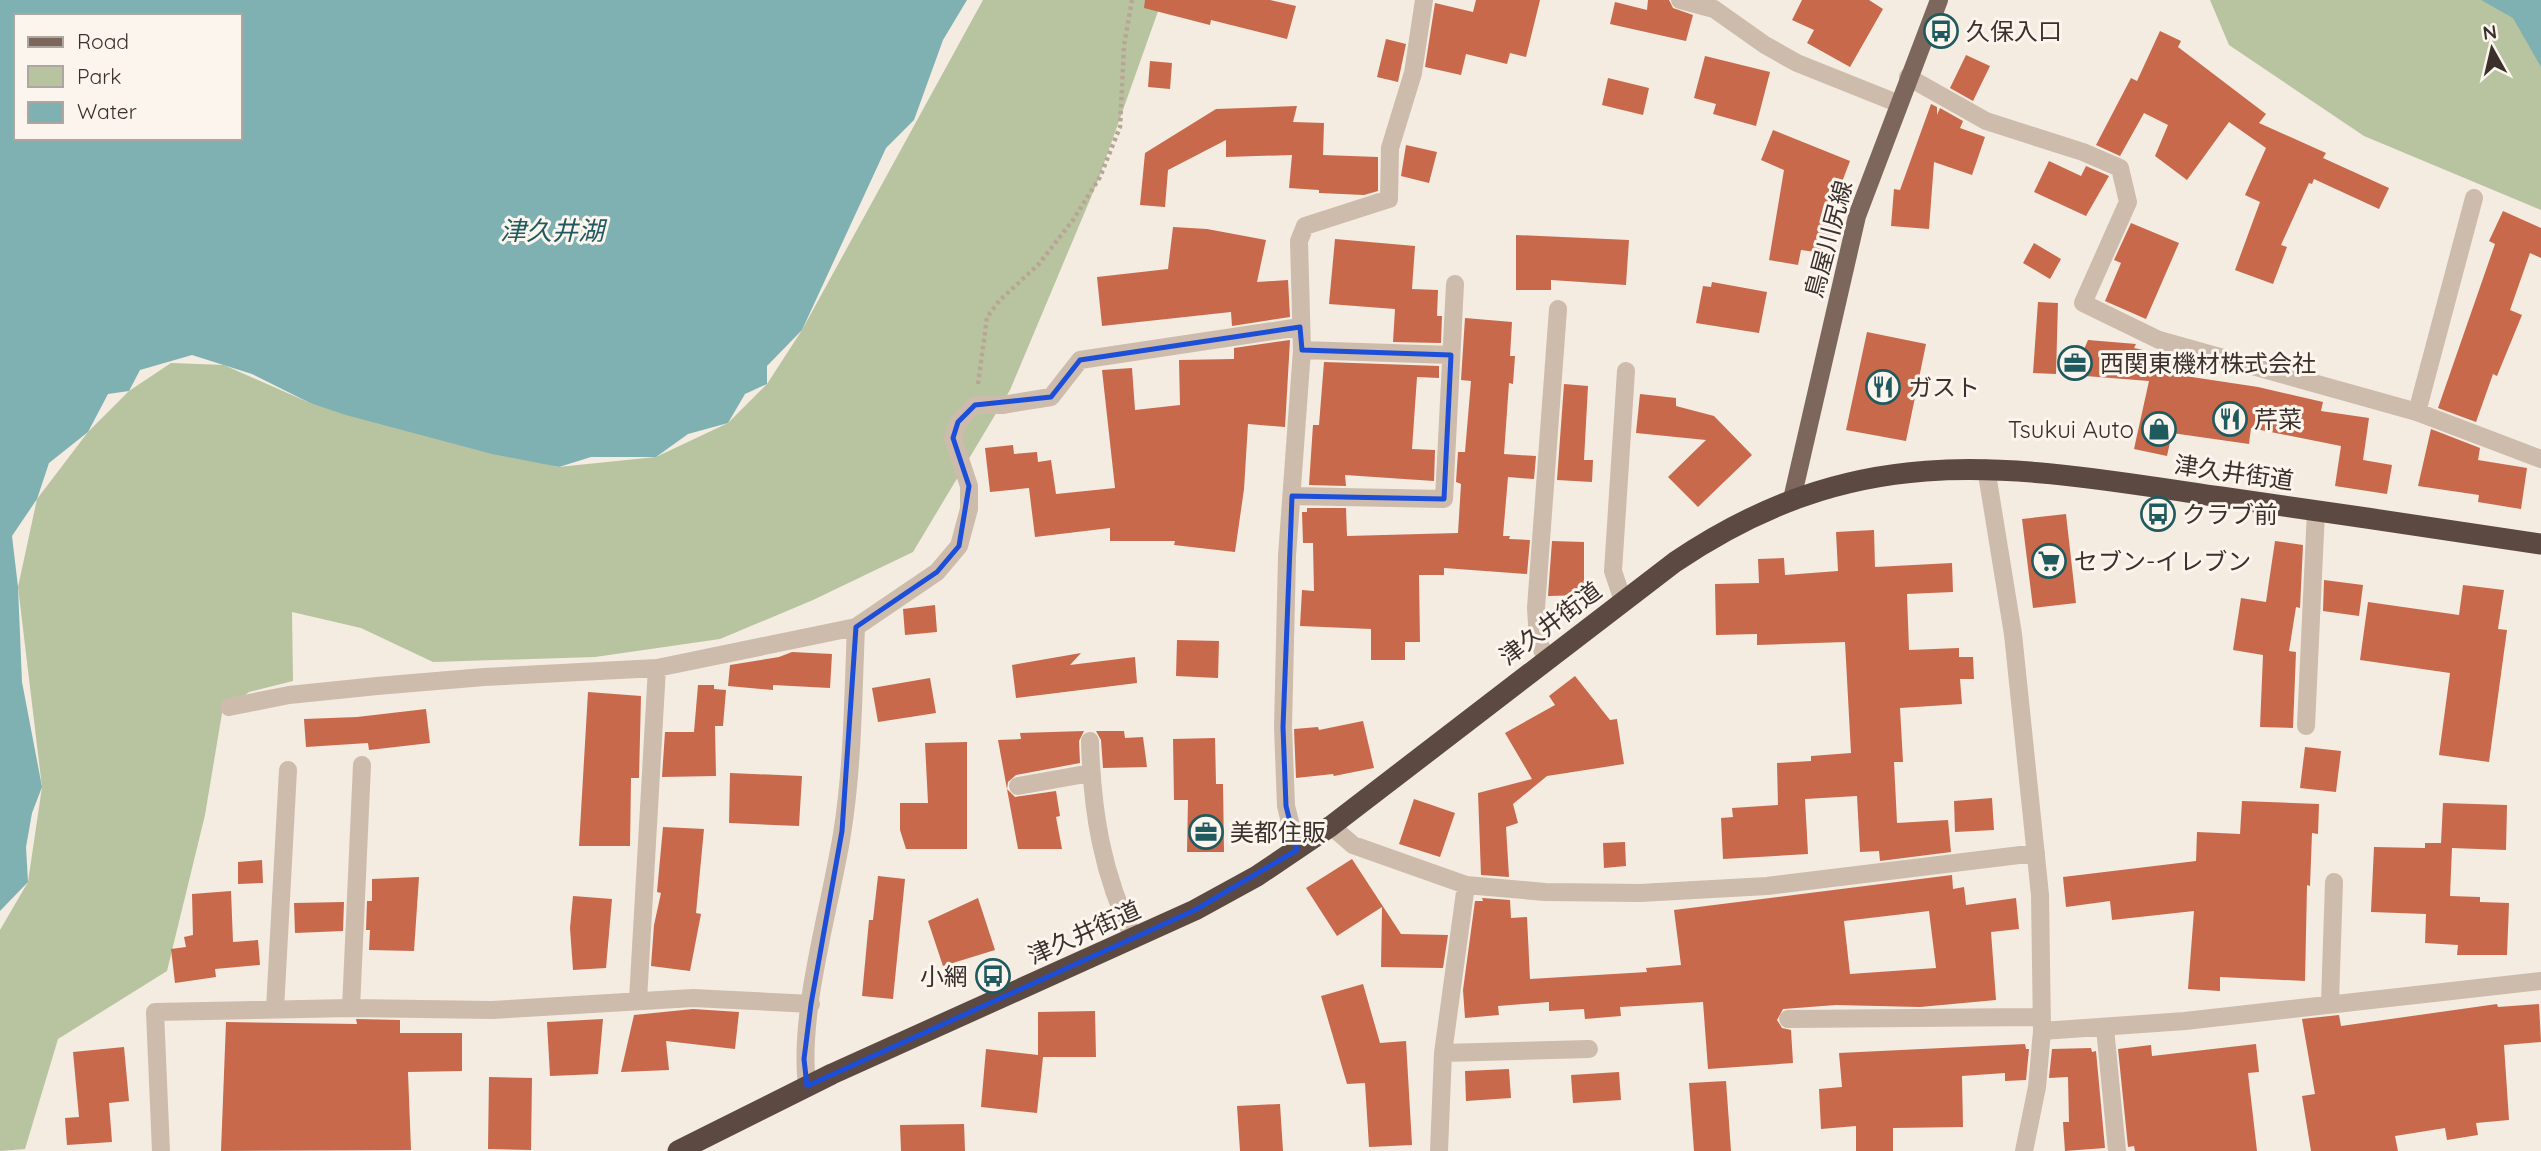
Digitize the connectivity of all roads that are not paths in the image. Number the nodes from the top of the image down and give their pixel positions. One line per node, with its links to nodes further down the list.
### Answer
1 (1424, 0): 9 (street)
2 (1680, 0): 5 (street)
3 (1939, 0): 4 (main road, 鳥屋川尻線)
4 (1908, 77): 5 (main road, 鳥屋川尻線); 13 (street)
5 (1897, 103): 17 (main road, 鳥屋川尻線)
6 (2474, 198): 13 (street)
7 (1455, 284): 11 (street)
8 (1558, 309): 22 (street)
9 (1300, 327): 10 (street); 21 (street)
10 (1302, 350): 11 (street); 16 (street)
11 (1451, 355): 16 (street)
12 (1626, 371): 20 (street)
13 (2417, 412): 14 (street)
14 (2541, 459)
15 (1986, 467): 17 (highway, 津久井街道); 18 (highway, 津久井街道); 33 (street)
16 (1292, 496): 32 (street)
17 (1792, 499): 20 (highway, 津久井街道)
18 (2316, 511): 19 (highway, 津久井街道); 25 (street)
19 (2541, 544)
20 (1623, 601): 22 (highway, 津久井街道)
21 (856, 627): 23 (street); 40 (street)
22 (1546, 659): 31 (highway, 津久井街道)
23 (657, 668): 24 (street); 38 (street)
24 (229, 707)
25 (2306, 726)
26 (1090, 741): 29 (street)
27 (362, 765): 41 (street)
28 (288, 770): 42 (street)
29 (1091, 773): 30 (street); 36 (street)
30 (1018, 786)
31 (1331, 826): 32 (highway, 津久井街道); 35 (street)
32 (1297, 850): 36 (highway, 津久井街道)
33 (2036, 853): 35 (street); 44 (street)
34 (2334, 882): 39 (street)
35 (1466, 885): 47 (street)
36 (1133, 939): 48 (highway, 津久井街道)
37 (2541, 981): 39 (street)
38 (638, 1000): 40 (street); 41 (street)
39 (2330, 1002): 45 (street)
40 (811, 1004): 48 (street)
41 (351, 1008): 42 (street)
42 (275, 1009): 49 (street)
43 (1788, 1019): 44 (street)
44 (2042, 1024): 45 (street); 52 (street)
45 (2105, 1028): 53 (street)
46 (1589, 1049): 47 (street)
47 (1443, 1053): 51 (street)
48 (807, 1086): 50 (highway, 津久井街道)
49 (161, 1151)
50 (678, 1151)
51 (1439, 1151)
52 (2024, 1151)
53 (2117, 1151)

